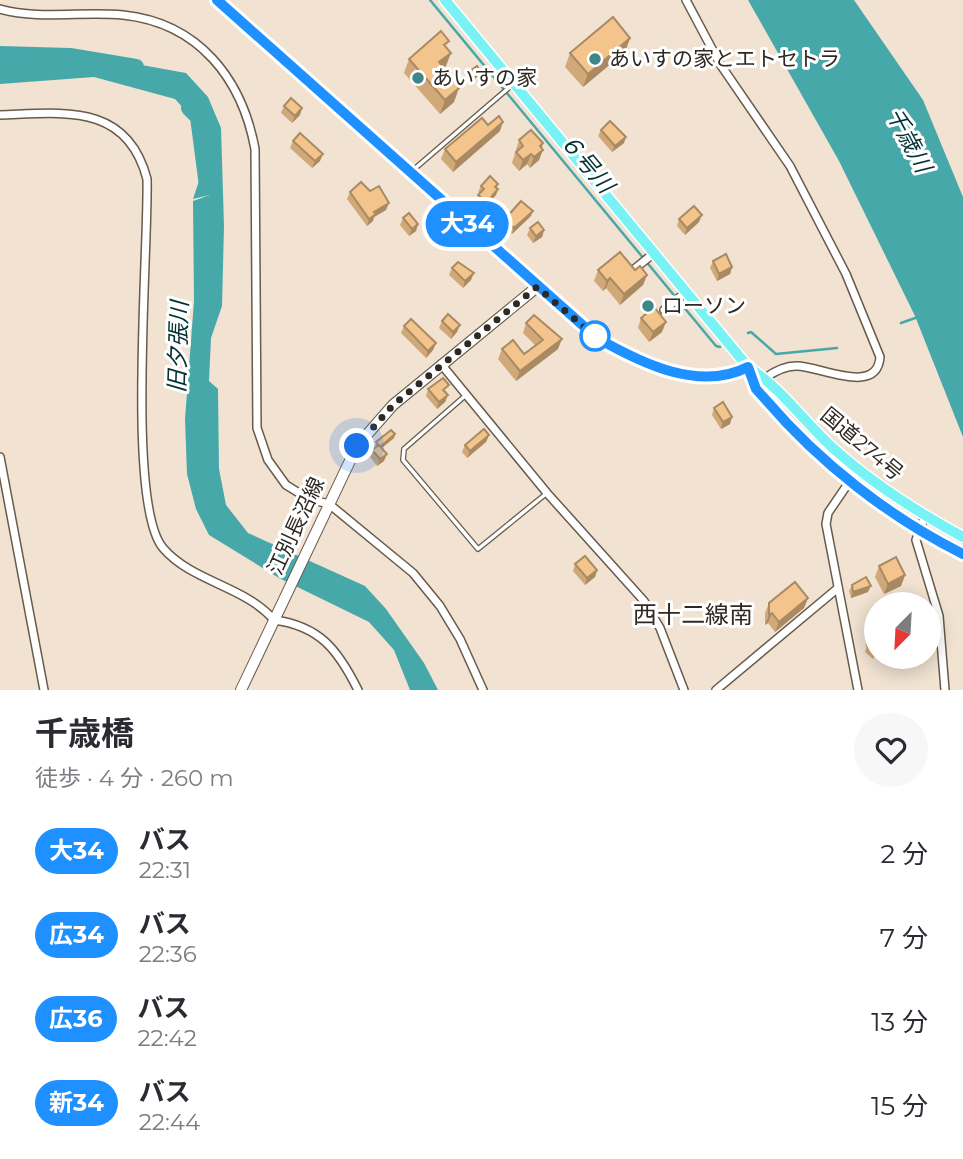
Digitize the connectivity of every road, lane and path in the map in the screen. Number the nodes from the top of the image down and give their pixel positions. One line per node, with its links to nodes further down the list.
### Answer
1 (217, 0): 7 (main road)
2 (444, 0): 5 (highway, 国道274号)
3 (685, 0): 15 (street)
4 (0, 9): 21 (street)
5 (511, 85): 7 (lane); 8 (highway, 国道274号)
6 (0, 115): 27 (street)
7 (410, 173): 10 (main road)
8 (652, 255): 9 (street); 11 (highway, 国道274号)
9 (632, 271)
10 (537, 287): 13 (main road, 江別長沼線); 14 (main road)
11 (684, 293): 12 (street); 14 (highway, 国道274号)
12 (664, 310)
13 (440, 364): 16 (street); 21 (main road, 江別長沼線)
14 (748, 367): 15 (highway, 国道274号); 19 (highway, 国道274号)
15 (765, 378): 18 (highway, 国道274号)
16 (466, 395): 20 (street); 20 (lane)
17 (0, 457): 28 (street)
18 (858, 469): 19 (street); 22 (highway, 国道274号)
19 (852, 482): 23 (highway, 国道274号); 26 (street)
20 (547, 493): 32 (street)
21 (329, 503): 27 (main road, 江別長沼線); 31 (street)
22 (928, 518): 23 (street); 24 (highway, 国道274号)
23 (918, 530): 25 (highway, 国道274号); 35 (street)
24 (963, 537)
25 (963, 554)
26 (838, 588): 33 (street); 34 (street)
27 (274, 620): 29 (main road, 江別長沼線); 30 (street)
28 (44, 690)
29 (241, 690)
30 (358, 690)
31 (483, 690)
32 (684, 690)
33 (716, 690)
34 (858, 690)
35 (945, 690)

